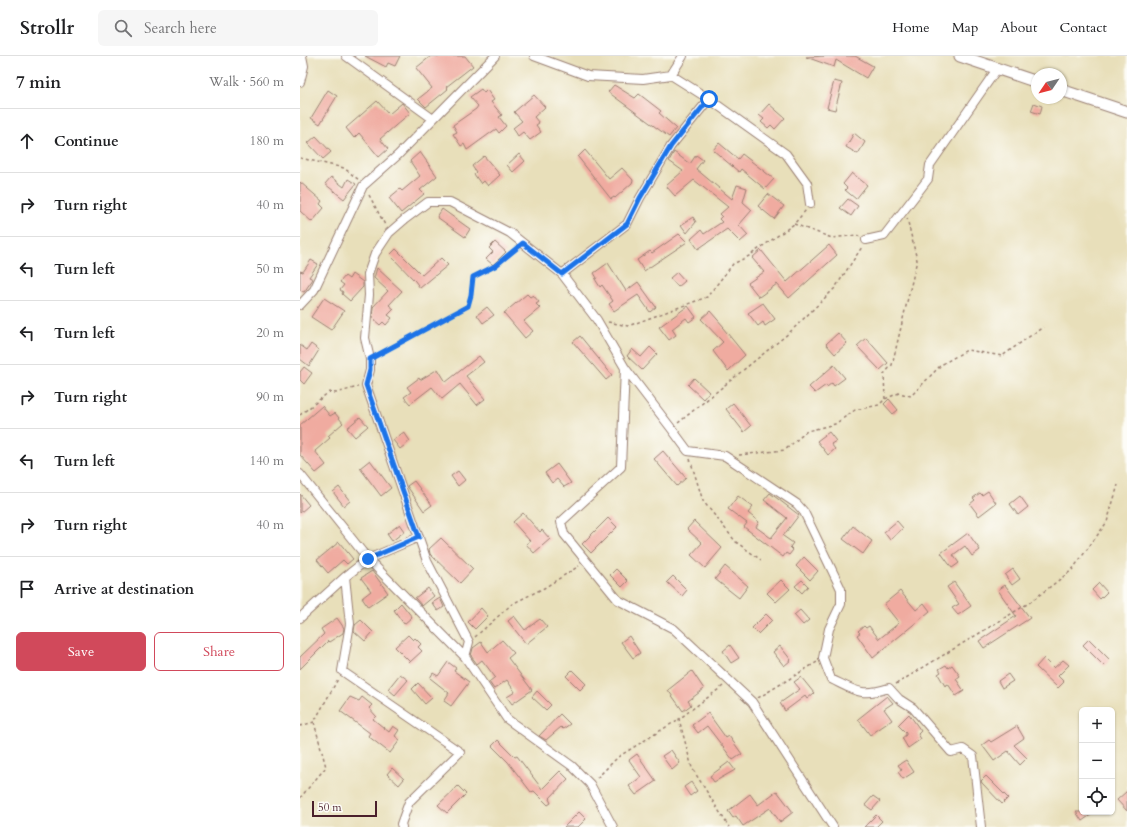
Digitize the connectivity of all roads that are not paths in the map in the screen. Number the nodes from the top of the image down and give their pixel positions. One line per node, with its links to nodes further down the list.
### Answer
1 (302, 56): 10 (street)
2 (346, 56): 14 (street)
3 (495, 56): 14 (street)
4 (534, 56): 8 (street)
5 (683, 56): 8 (street)
6 (960, 56): 7 (street)
7 (997, 69): 9 (street); 16 (street)
8 (671, 75): 12 (street)
9 (1031, 80)
10 (300, 82)
11 (1067, 92): 13 (street)
12 (709, 99): 15 (street); 17 (street)
13 (1127, 112)
14 (433, 120): 18 (street)
15 (810, 204)
16 (866, 240)
17 (562, 274): 19 (street); 21 (street)
18 (300, 305)
19 (625, 368): 28 (street); 29 (street)
20 (300, 474): 22 (street)
21 (419, 537): 22 (street); 25 (street)
22 (368, 559): 23 (street); 25 (street)
23 (345, 577): 24 (street); 26 (street)
24 (300, 618)
25 (465, 657): 27 (street)
26 (402, 827)
27 (614, 827)
28 (834, 827)
29 (980, 827)

